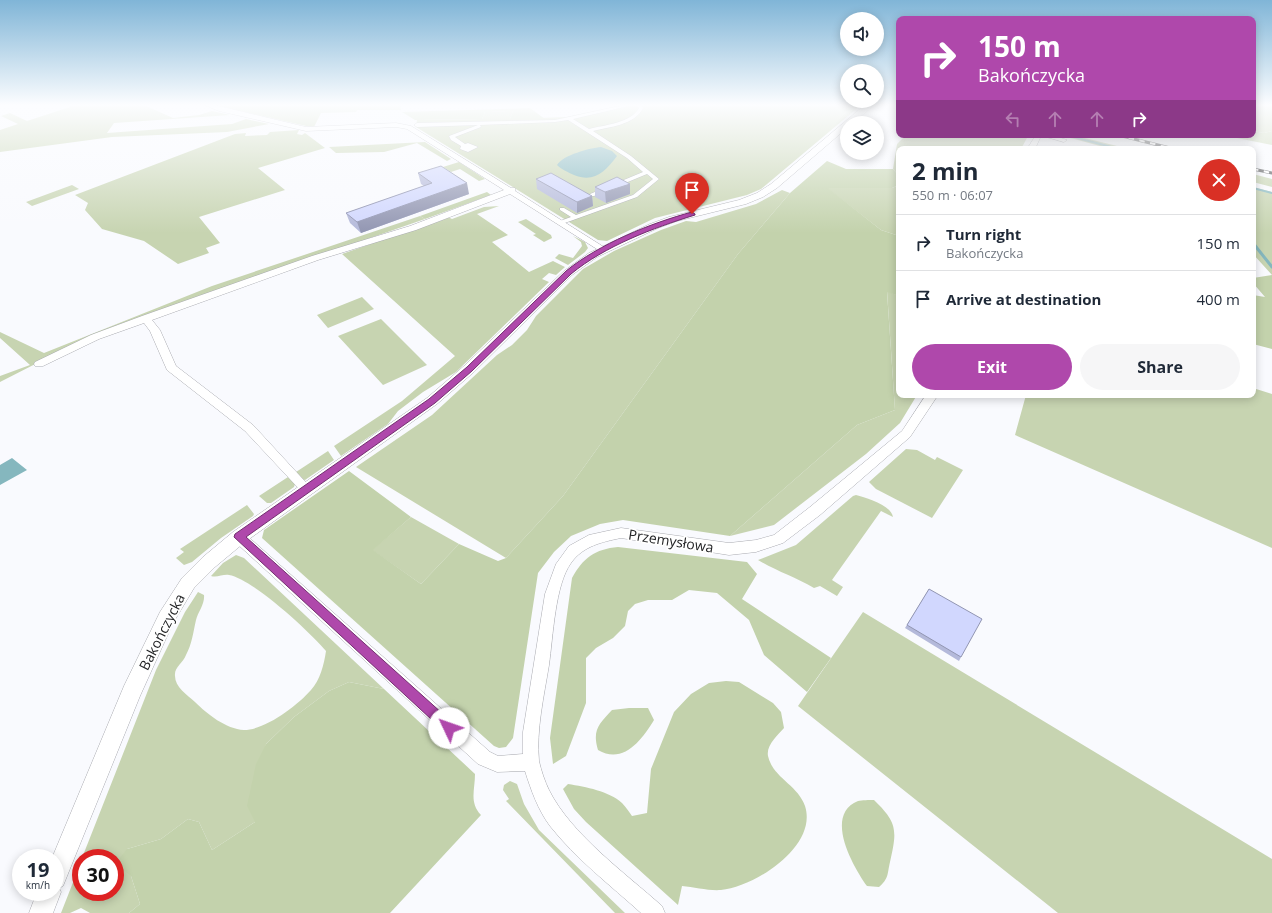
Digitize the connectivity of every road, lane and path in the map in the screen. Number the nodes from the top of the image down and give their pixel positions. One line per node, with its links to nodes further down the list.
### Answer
1 (441, 148): 5 (street)
2 (614, 148): 4 (street)
3 (818, 148): 10 (street, Bakończycka)
4 (647, 172): 6 (street); 8 (street)
5 (512, 190): 9 (street); 11 (street)
6 (592, 195)
7 (562, 208): 8 (street)
8 (575, 217): 9 (street)
9 (562, 222): 10 (street)
10 (603, 249): 14 (street, Bakończycka)
11 (145, 318): 12 (street); 14 (street)
12 (39, 364)
13 (930, 398): 16 (street, Przemysłowa)
14 (306, 490): 15 (street, Bakończycka)
15 (239, 537): 16 (street); 17 (street, Bakończycka)
16 (531, 762): 20 (street, Przemysłowa)
17 (64, 856)
18 (46, 901): 19 (street)
19 (41, 913)
20 (655, 913)

